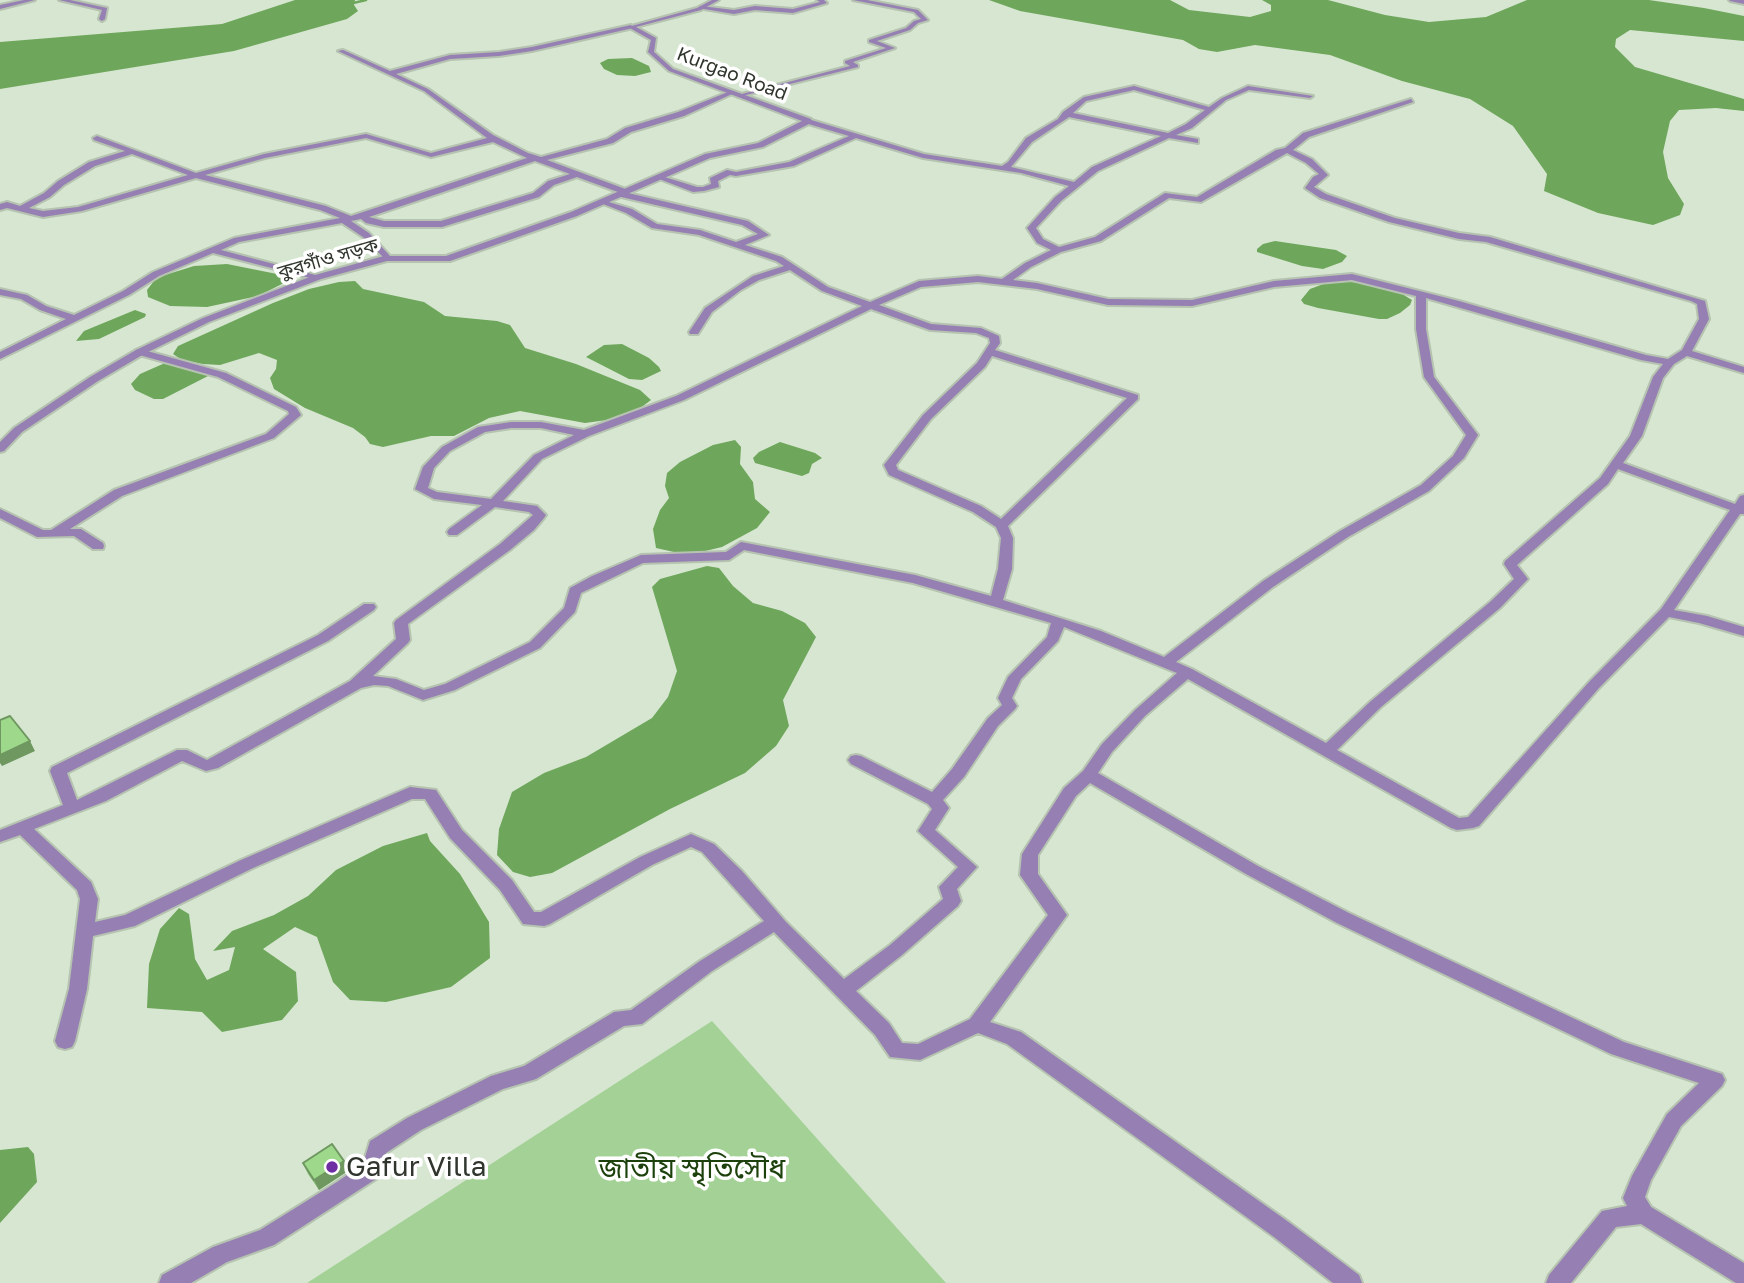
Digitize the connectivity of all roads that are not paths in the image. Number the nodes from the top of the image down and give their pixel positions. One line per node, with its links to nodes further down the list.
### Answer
1 (32, 0): 8 (street)
2 (62, 0): 10 (street)
3 (716, 0): 9 (street, Kurgao Road)
4 (820, 0): 9 (street)
5 (856, 0): 15 (street)
6 (1732, 0): 7 (street)
7 (1744, 2)
8 (0, 7)
9 (701, 8): 11 (street, Kurgao Road)
10 (102, 19)
11 (631, 27): 13 (street); 14 (street, Kurgao Road)
12 (341, 51): 13 (street)
13 (390, 74): 24 (street)
14 (730, 93): 15 (street, Kurgao Road); 28 (street)
15 (740, 96): 20 (street, Kurgao Road)
16 (1310, 96): 18 (street)
17 (1411, 101): 26 (street)
18 (1212, 110): 19 (street); 21 (street)
19 (1066, 114): 21 (street); 29 (street)
20 (808, 121): 22 (street, Kurgao Road); 32 (street, কুরগাঁও সড়ক)
21 (1166, 135): 25 (street); 25 (street)
22 (855, 136): 29 (street, Kurgao Road); 32 (street)
23 (97, 138): 27 (street)
24 (494, 139): 28 (street); 31 (street)
25 (1155, 139): 33 (street)
26 (1288, 150): 42 (street); 54 (street)
27 (131, 152): 31 (street); 37 (street)
28 (535, 159): 30 (street); 38 (street)
29 (1001, 169): 33 (street, Kurgao Road)
30 (577, 174): 34 (street); 38 (street)
31 (194, 175): 37 (street); 39 (street)
32 (658, 177): 34 (street, কুরগাঁও সড়ক)
33 (1074, 185): 42 (street)
34 (622, 193): 35 (street, কুরগাঁও সড়ক); 40 (street)
35 (602, 202): 40 (street); 43 (street, কুরগাঁও সড়ক)
36 (0, 207): 37 (street)
37 (20, 209)
38 (363, 216): 39 (street)
39 (348, 220): 41 (street); 43 (street)
40 (736, 245): 44 (street)
41 (211, 250): 45 (street); 50 (street)
42 (1058, 250): 46 (street)
43 (387, 258): 45 (street, কুরগাঁও সড়ক)
44 (792, 266): 49 (street); 51 (street)
45 (318, 277): 52 (street, কুরগাঁও সড়ক)
46 (1004, 282): 48 (street); 49 (street)
47 (0, 292): 50 (street)
48 (1422, 295): 56 (street); 73 (street)
49 (872, 305): 53 (street); 58 (street)
50 (73, 318): 55 (street)
51 (694, 332)
52 (139, 352): 59 (street, কুরগাঁও সড়ক); 65 (street)
53 (990, 352): 64 (street); 64 (street)
54 (1686, 352): 56 (street); 57 (street)
55 (0, 356)
56 (1670, 362): 60 (street)
57 (1744, 370)
58 (585, 434): 61 (street); 61 (street)
59 (0, 449)
60 (1616, 464): 62 (street); 76 (street)
61 (495, 502): 66 (street); 75 (street)
62 (1741, 506): 70 (street)
63 (0, 513): 65 (street)
64 (1002, 525): 68 (street)
65 (56, 532): 67 (street)
66 (453, 532)
67 (98, 546)
68 (996, 601): 71 (street); 75 (street)
69 (369, 607): 80 (street)
70 (1666, 612): 72 (street); 76 (street)
71 (1059, 621): 73 (street); 79 (street)
72 (1744, 632)
73 (1166, 663): 74 (street)
74 (1187, 671): 76 (street); 78 (street)
75 (356, 684): 80 (street)
76 (1326, 752)
77 (856, 760): 79 (street)
78 (1089, 775): 86 (street); 88 (street)
79 (934, 800): 85 (street)
80 (73, 809): 81 (street)
81 (22, 826): 82 (street); 84 (street)
82 (0, 836)
83 (776, 922): 84 (street); 85 (street); 90 (street)
84 (86, 931): 87 (street)
85 (843, 990): 86 (street)
86 (977, 1024): 91 (street)
87 (65, 1041)
88 (1643, 1214): 89 (street); 92 (street)
89 (1744, 1275)
90 (170, 1283)
91 (1351, 1283)
92 (1558, 1283)

